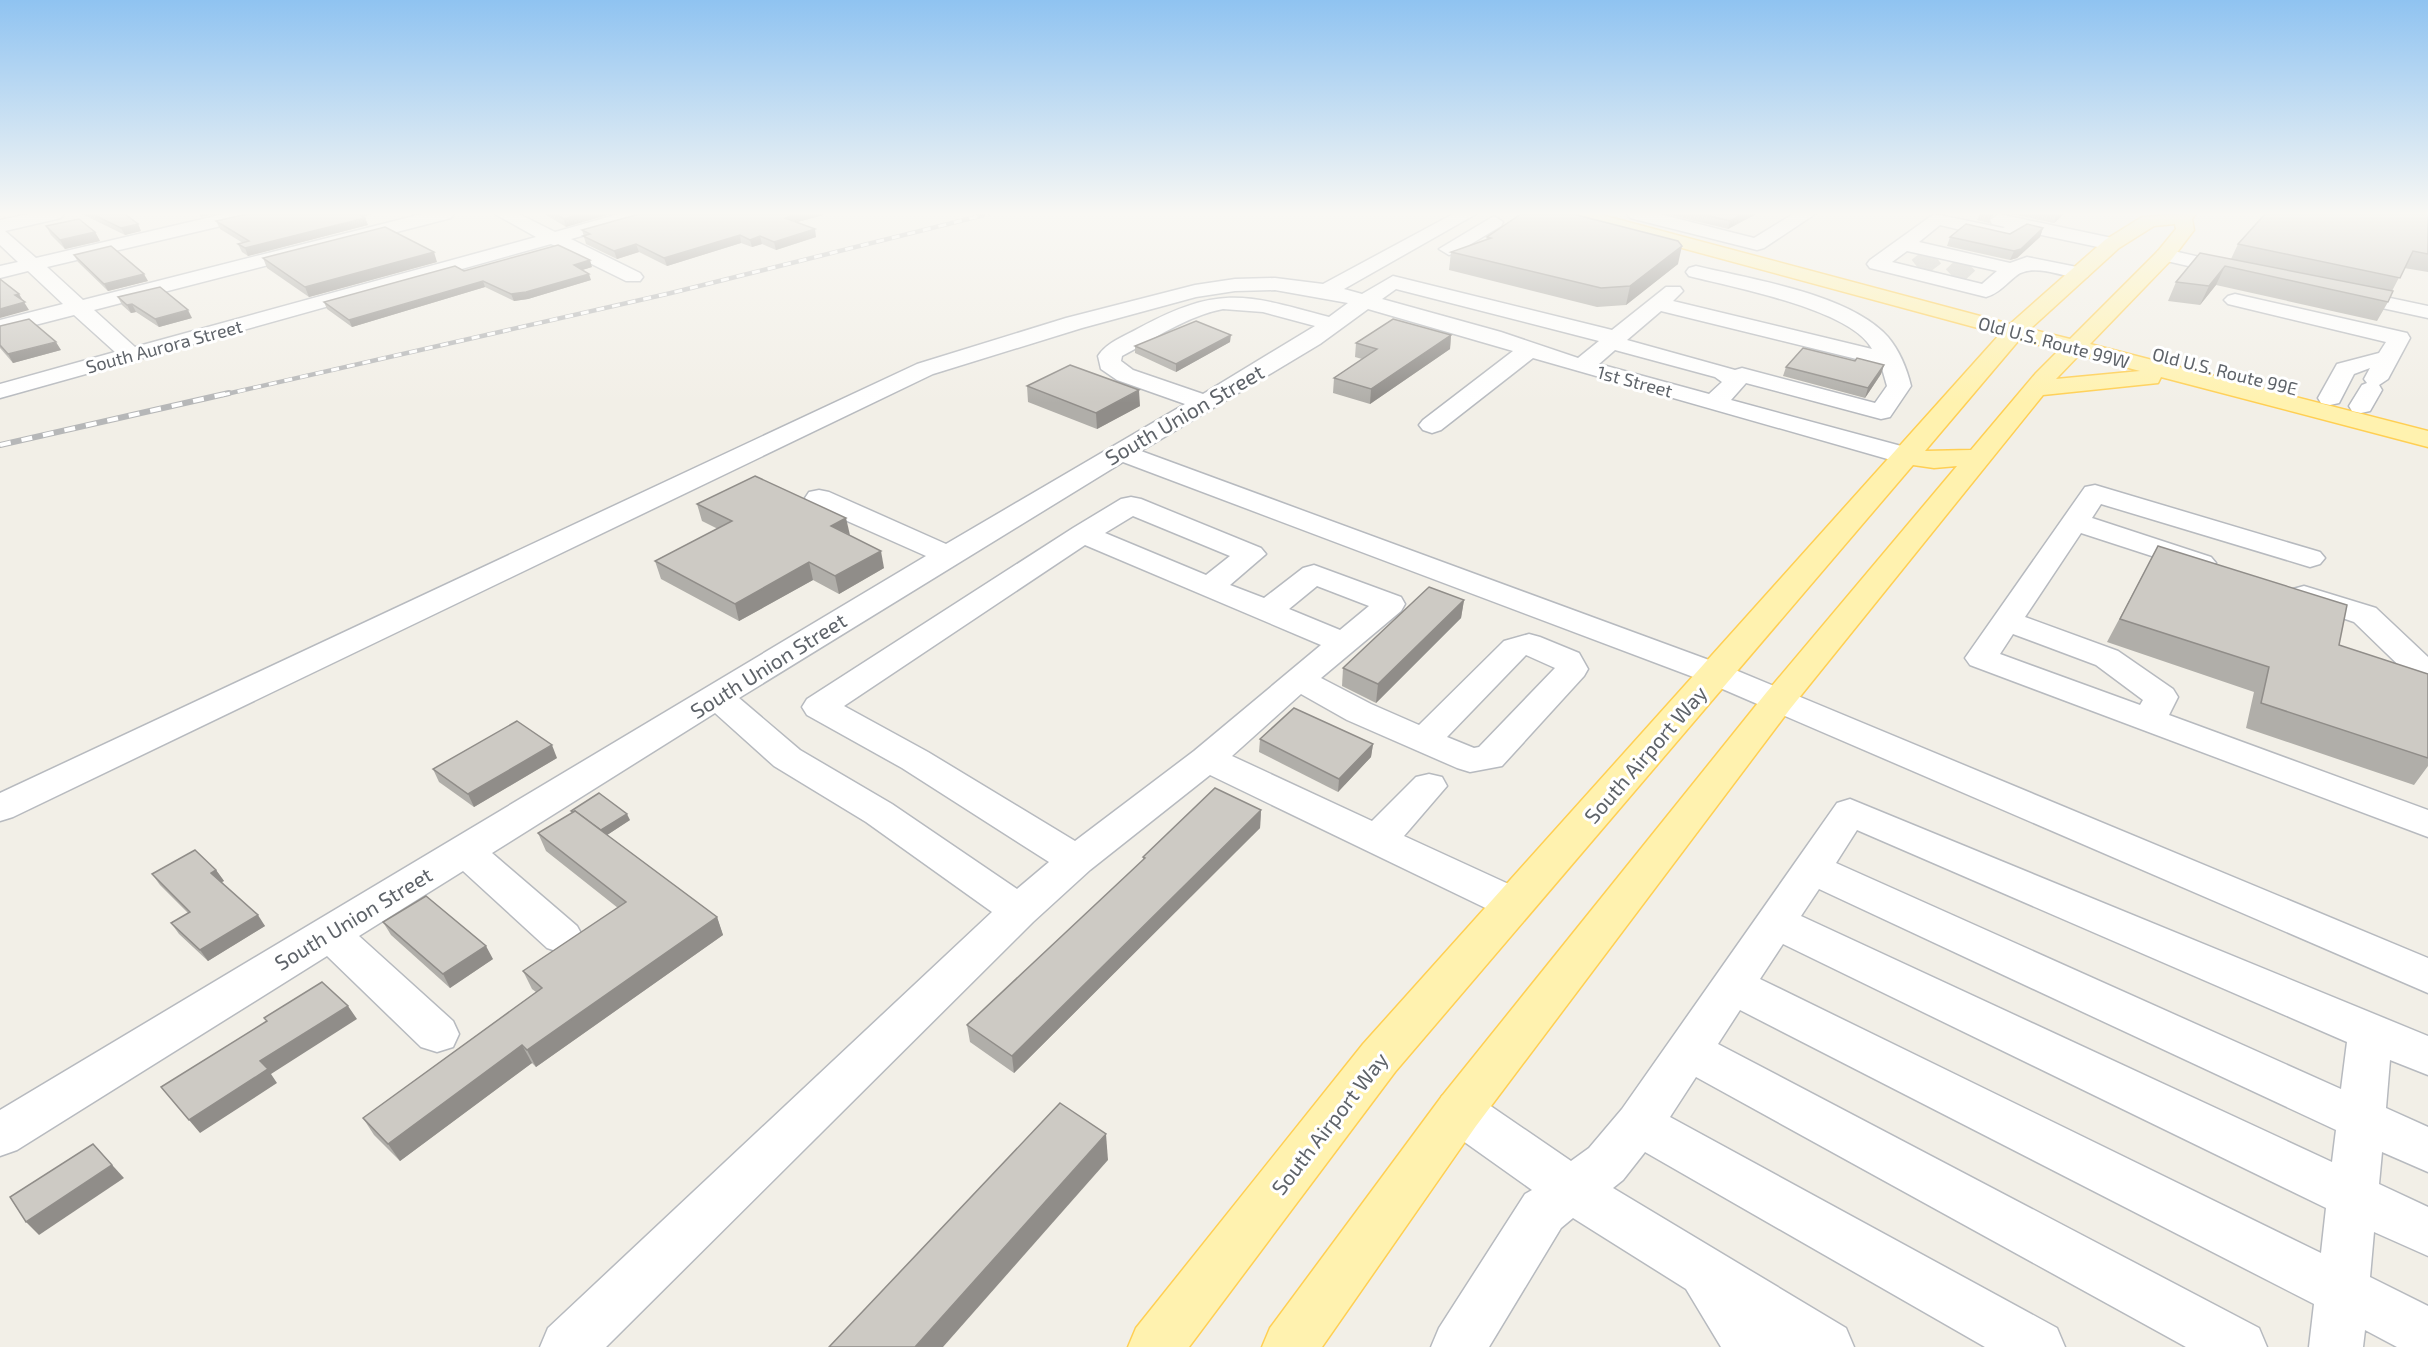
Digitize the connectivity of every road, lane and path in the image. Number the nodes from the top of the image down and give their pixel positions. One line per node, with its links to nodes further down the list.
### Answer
1 (45, 277): 22 (street)
2 (198, 277): 22 (street)
3 (412, 277): 30 (street, South Aurora Street)
4 (1352, 277): 18 (street)
5 (1402, 277): 15 (street, South Union Street)
6 (1690, 277): 21 (street)
7 (1715, 277): 33 (street)
8 (1814, 277): 25 (main road, Old U.S. Route 99W)
9 (1853, 277): 16 (main road)
10 (1881, 277): 16 (street)
11 (1968, 277): 12 (street)
12 (2003, 277)
13 (2076, 277): 25 (main road, South Airport Way)
14 (2127, 277): 28 (main road, South Airport Way)
15 (1393, 282): 20 (street, South Union Street); 27 (street)
16 (1874, 282): 25 (main road)
17 (2322, 289): 23 (street)
18 (1326, 291): 20 (street); 68 (street)
19 (2235, 300): 31 (street)
20 (1365, 301): 24 (street, South Union Street); 29 (street, 1st Street)
21 (1657, 304): 27 (street); 32 (street)
22 (79, 307): 26 (street); 30 (street)
23 (2428, 312)
24 (1331, 324): 40 (street, South Union Street); 40 (street)
25 (2021, 326): 28 (main road, Old U.S. Route 99W); 46 (main road, South Airport Way)
26 (0, 327)
27 (1613, 340): 32 (street); 34 (street)
28 (2078, 341): 35 (main road, Old U.S. Route 99W); 36 (main road, South Airport Way); 39 (main road, Old U.S. Route 99E)
29 (1530, 349): 34 (street, 1st Street); 43 (street)
30 (131, 355): 37 (street, South Aurora Street)
31 (2388, 358): 38 (street); 39 (street)
32 (1755, 360): 33 (street); 33 (street); 41 (street)
33 (1889, 360)
34 (1582, 366): 41 (street, 1st Street)
35 (2208, 382): 36 (main road); 44 (main road, Old U.S. Route 99W)
36 (2035, 389): 47 (main road, South Airport Way)
37 (0, 391)
38 (2369, 392): 39 (main road, Old U.S. Route 99E); 42 (main road, Old U.S. Route 99E)
39 (2330, 398)
40 (1203, 402): 45 (street, South Union Street)
41 (1714, 402): 46 (street, 1st Street)
42 (2428, 423)
43 (1432, 425)
44 (2428, 439)
45 (1120, 452): 51 (street, South Union Street); 59 (street)
46 (1907, 456): 47 (main road); 59 (main road, South Airport Way)
47 (1979, 457): 63 (main road, South Airport Way)
48 (819, 498): 51 (street)
49 (2074, 522): 52 (street); 53 (street); 57 (street)
50 (1083, 534): 54 (street); 54 (street); 72 (street)
51 (948, 555): 62 (street, South Union Street)
52 (2310, 558)
53 (2231, 572)
54 (1210, 586): 56 (street)
55 (2276, 586): 60 (street)
56 (1268, 610): 58 (street); 58 (street)
57 (2006, 621): 64 (street); 64 (street)
58 (1344, 643): 61 (street)
59 (1716, 674): 63 (street); 74 (main road, South Airport Way)
60 (2428, 675)
61 (1298, 679): 65 (street); 66 (street)
62 (717, 697): 71 (street, South Union Street); 75 (street)
63 (1779, 701): 79 (street); 85 (main road, South Airport Way)
64 (2149, 720): 69 (street)
65 (1424, 740)
66 (1208, 759): 70 (street); 72 (street)
67 (1429, 786): 70 (street)
68 (0, 808)
69 (2428, 824)
70 (1378, 839): 74 (street)
71 (465, 851): 77 (street, South Union Street); 78 (street)
72 (1077, 860): 75 (street)
73 (1812, 869): 76 (street); 81 (street); 86 (street)
74 (1514, 904): 97 (main road, South Airport Way)
75 (1019, 911): 96 (street)
76 (1776, 922): 80 (street); 91 (street)
77 (329, 933): 82 (street); 88 (street, South Union Street)
78 (562, 937)
79 (2428, 976)
80 (1733, 986): 83 (street); 94 (street)
81 (2371, 1031): 84 (street); 86 (street)
82 (437, 1034)
83 (1689, 1051): 87 (street); 103 (street)
84 (2428, 1056)
85 (1458, 1111): 90 (street); 98 (main road, South Airport Way)
86 (2361, 1120): 89 (street); 91 (street)
87 (1639, 1124): 90 (street); 102 (street)
88 (0, 1135)
89 (2428, 1150)
90 (1572, 1190): 93 (street); 99 (street)
91 (2352, 1196): 92 (street); 94 (street)
92 (2428, 1232)
93 (1703, 1270): 100 (street); 101 (street)
94 (2342, 1290): 95 (street); 104 (street)
95 (2428, 1334)
96 (567, 1347)
97 (1155, 1347)
98 (1289, 1347)
99 (1458, 1347)
100 (1752, 1347)
101 (1827, 1347)
102 (2038, 1347)
103 (2240, 1347)
104 (2336, 1347)

